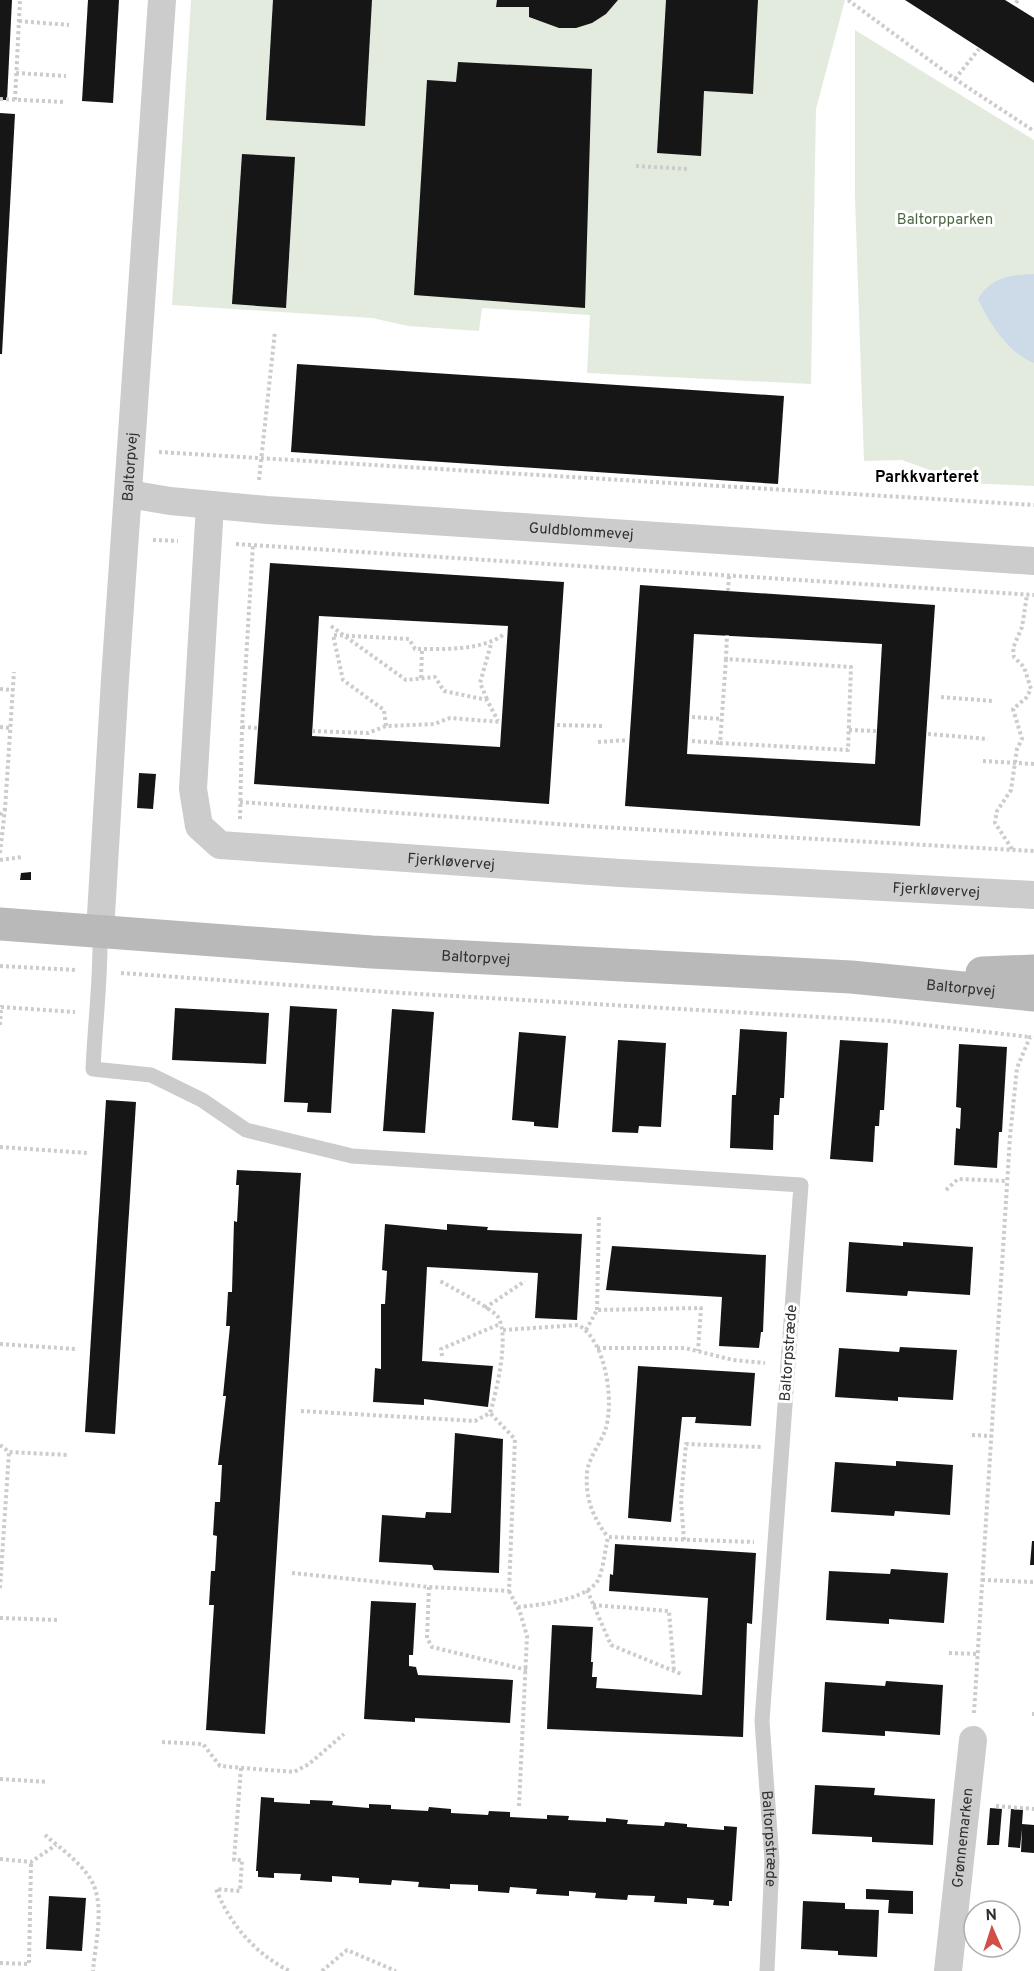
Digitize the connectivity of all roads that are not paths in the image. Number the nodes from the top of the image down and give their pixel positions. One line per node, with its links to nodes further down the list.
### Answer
1 (162, 0): 2 (street, Baltorpvej)
2 (129, 494): 3 (street, Guldblommevej); 7 (street, Baltorpvej)
3 (210, 505): 4 (street, Guldblommevej); 5 (street, Fjerkløvervej)
4 (1034, 561)
5 (1034, 895)
6 (0, 924): 7 (street, Baltorpvej)
7 (100, 932): 9 (street, Baltorpvej); 12 (lane, Baltorpstræde)
8 (1034, 971): 9 (street, Baltorpvej)
9 (851, 977): 10 (street, Baltorpvej)
10 (1034, 995)
11 (973, 1740): 13 (street, Grønnemarken)
12 (767, 1971)
13 (948, 1971)

